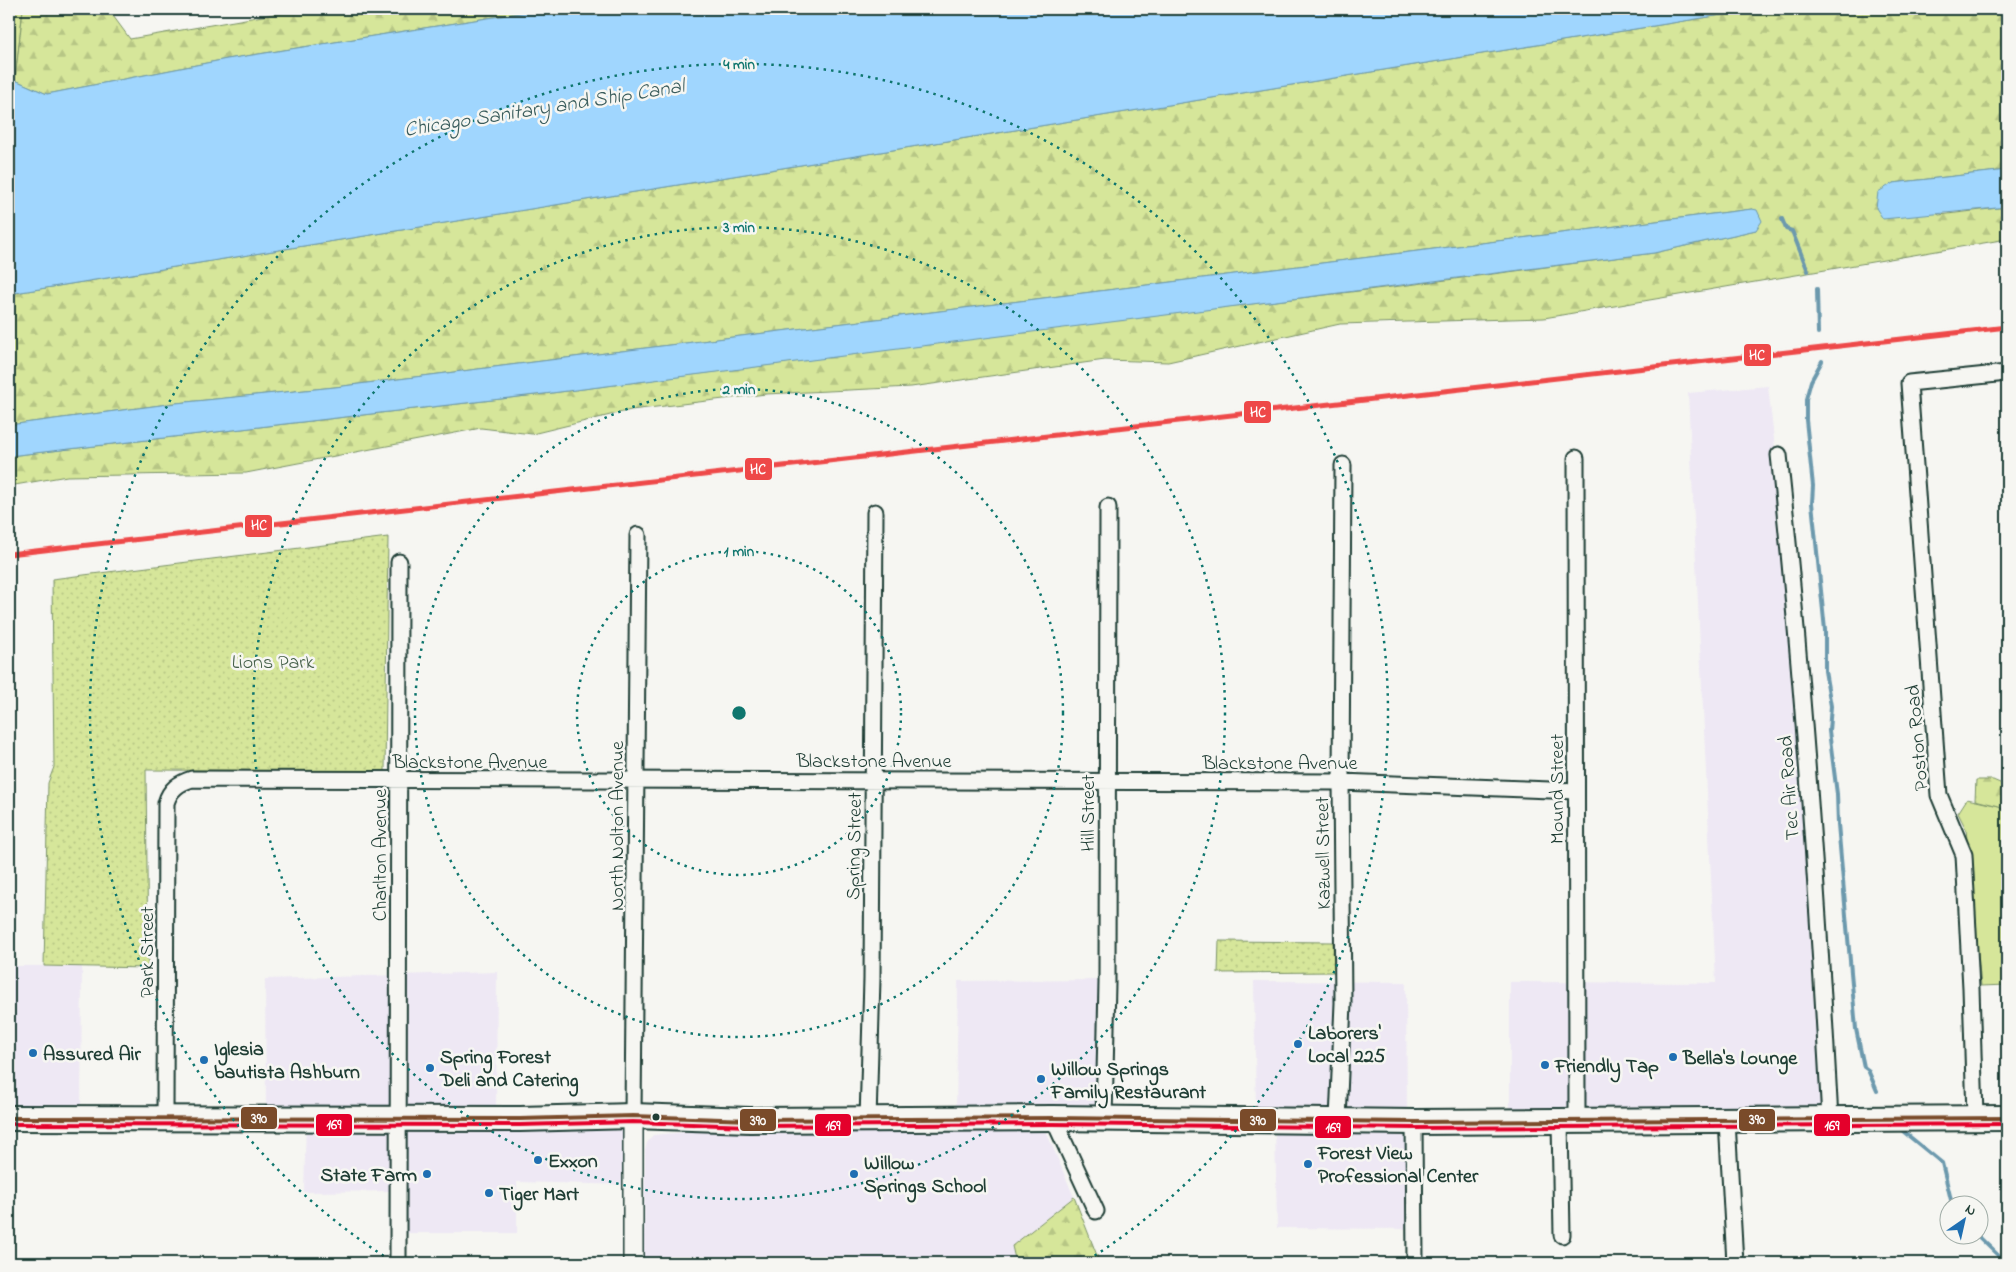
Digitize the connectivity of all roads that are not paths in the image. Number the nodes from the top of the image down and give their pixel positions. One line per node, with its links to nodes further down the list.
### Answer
1 (2007, 373): 17 (street, Poston Road)
2 (1779, 454): 24 (street, Tec Air Road)
3 (1576, 458): 15 (street, Mound Street)
4 (1344, 464): 13 (street, Kazwell Street)
5 (1108, 507): 12 (street, Hill Street)
6 (875, 512): 9 (street, Spring Street)
7 (638, 535): 11 (street, North Nolton Avenue)
8 (399, 562): 10 (street, Charlton Avenue)
9 (874, 779): 11 (street, Blackstone Avenue); 12 (street, Blackstone Avenue); 25 (street, Spring Street)
10 (398, 780): 11 (street, Blackstone Avenue); 14 (street, Blackstone Avenue); 19 (street, Charlton Avenue)
11 (635, 781): 16 (street, North Nolton Avenue)
12 (1106, 782): 13 (street, Blackstone Avenue); 23 (street, Hill Street)
13 (1341, 782): 15 (street, Blackstone Avenue); 26 (street, Kazwell Street)
14 (175, 788): 22 (street, Park Street)
15 (1576, 791): 27 (street, Mound Street)
16 (633, 1116): 19 (main road); 25 (main road); 33 (street)
17 (1975, 1116): 21 (main road); 24 (main road)
18 (9, 1118): 22 (main road)
19 (397, 1118): 22 (main road); 32 (street, Charlton Avenue)
20 (1053, 1118): 23 (main road); 25 (main road); 30 (street)
21 (2007, 1118)
22 (165, 1119)
23 (1104, 1119): 26 (main road)
24 (1830, 1119): 28 (main road)
25 (868, 1120)
26 (1338, 1120): 29 (main road)
27 (1568, 1121): 28 (main road); 29 (main road); 31 (street, Mound Street)
28 (1727, 1121): 35 (street)
29 (1414, 1122): 34 (street)
30 (1096, 1211)
31 (1562, 1235)
32 (398, 1263)
33 (633, 1263)
34 (1415, 1263)
35 (1735, 1263)

